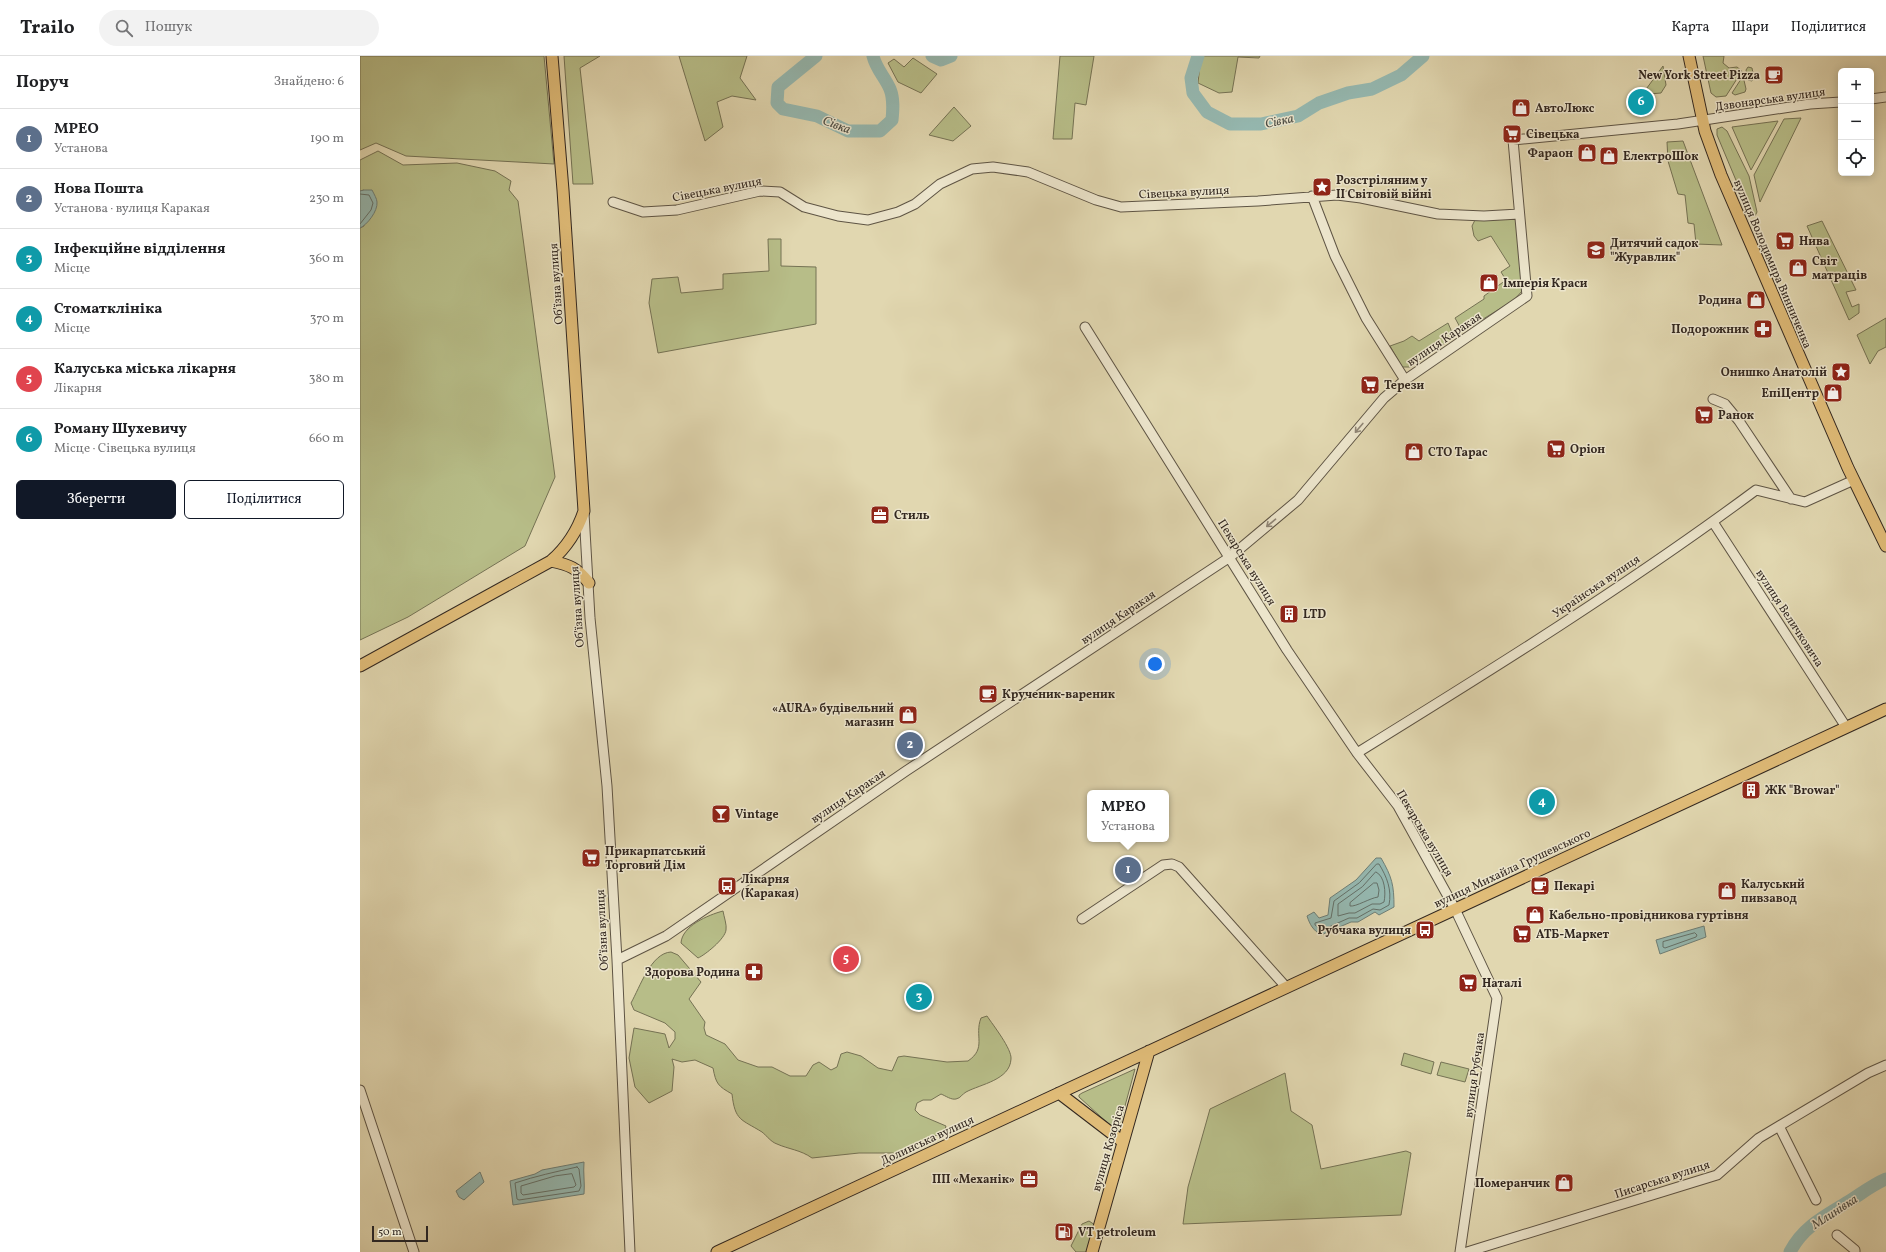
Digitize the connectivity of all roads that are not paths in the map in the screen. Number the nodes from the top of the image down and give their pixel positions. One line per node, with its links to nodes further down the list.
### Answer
1 (552, 56): 15 (main road, Обʼїзна вулиця)
2 (1689, 56): 6 (main road, вулиця Володимира Винниченка)
3 (1886, 97): 4 (street)
4 (1874, 99)
5 (1838, 102): 6 (street, Дзвонарська вулиця)
6 (1703, 120): 9 (street); 13 (main road, вулиця Володимира Винниченка)
7 (1312, 196): 8 (street, Сівецька вулиця); 9 (street, Сівецька вулиця); 11 (street)
8 (613, 202)
9 (1519, 214): 11 (street, вулиця Каракая)
10 (1085, 328): 18 (street, Пекарська вулиця)
11 (1406, 380): 18 (street, вулиця Каракая, one-way to 18)
12 (1713, 399): 14 (street)
13 (1854, 480): 14 (street, Українська вулиця); 17 (main road, вулиця Володимира Винниченка)
14 (1790, 499): 16 (street, Українська вулиця)
15 (584, 511): 19 (main road, Обʼїзна вулиця); 20 (street, Обʼїзна вулиця)
16 (1713, 522): 23 (street, вулиця Величковича); 24 (street, Українська вулиця)
17 (1886, 546)
18 (1230, 557): 24 (street, Пекарська вулиця); 27 (street, вулиця Каракая)
19 (551, 562): 20 (main road); 21 (main road, Обʼїзна вулиця)
20 (589, 583): 27 (street, Обʼїзна вулиця)
21 (360, 666)
22 (1886, 709): 23 (main road, вулиця Михайла Грушевського)
23 (1846, 727): 25 (main road, вулиця Михайла Грушевського)
24 (1357, 753): 25 (street, Пекарська вулиця)
25 (1455, 909): 28 (main road, вулиця Михайла Грушевського); 41 (street, вулиця Рубчака)
26 (1082, 918): 28 (street)
27 (617, 960): 38 (street, Обʼїзна вулиця)
28 (1286, 988): 29 (main road, вулиця Михайла Грушевського)
29 (1149, 1052): 32 (main road, Долинська вулиця); 34 (main road, вулиця Козоріса)
30 (1886, 1065): 33 (street, Писарська вулиця)
31 (360, 1090): 37 (street)
32 (1059, 1093): 34 (main road); 39 (main road, Долинська вулиця)
33 (1779, 1126): 35 (street); 42 (street, Писарська вулиця)
34 (1123, 1142): 40 (main road, вулиця Козоріса)
35 (1816, 1200)
36 (1838, 1235): 43 (street)
37 (414, 1252)
38 (630, 1252)
39 (717, 1252)
40 (1092, 1252)
41 (1460, 1252)
42 (1467, 1252)
43 (1855, 1252)

